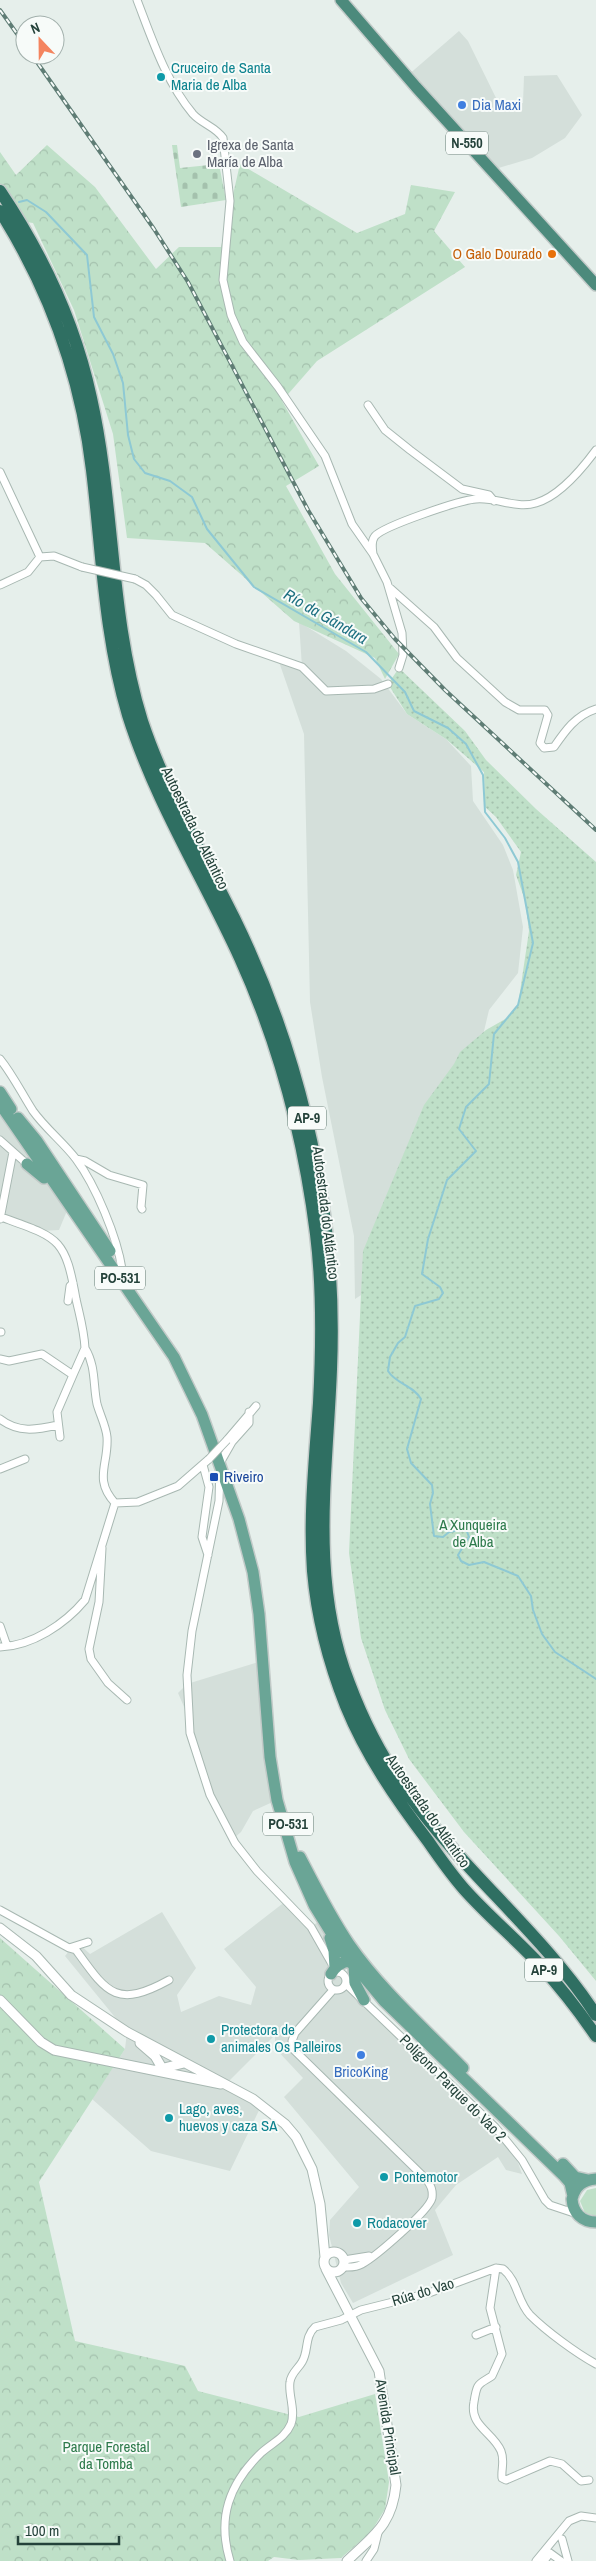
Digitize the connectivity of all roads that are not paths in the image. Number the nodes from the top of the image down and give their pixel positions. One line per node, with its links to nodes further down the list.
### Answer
1 (137, 0): 10 (street)
2 (341, 0): 5 (highway, N-550)
3 (0, 191): 64 (highway, Autoestrada do Atlántico / AP-9)
4 (0, 210): 66 (highway, Autoestrada do Atlántico / AP-9)
5 (596, 284)
6 (368, 405): 9 (street)
7 (596, 450): 9 (street)
8 (0, 472): 11 (street)
9 (494, 501): 10 (street)
10 (373, 554): 13 (street)
11 (40, 557): 12 (street); 15 (street, bridge)
12 (0, 585)
13 (389, 587): 14 (street); 16 (street)
14 (398, 668)
15 (388, 684)
16 (596, 709)
17 (0, 1059): 24 (street)
18 (0, 1092): 20 (main road, PO-531)
19 (0, 1104): 23 (main road, PO-531)
20 (16, 1115): 25 (main road); 27 (main road, PO-531)
21 (0, 1140): 22 (street)
22 (13, 1152): 23 (street); 28 (street)
23 (32, 1160): 25 (main road, PO-531)
24 (76, 1160): 26 (street); 29 (street)
25 (46, 1176): 27 (main road); 41 (main road, PO-531)
26 (142, 1209)
27 (86, 1215): 29 (main road, PO-531)
28 (1, 1218): 30 (street)
29 (122, 1269): 41 (main road, PO-531)
30 (73, 1283): 31 (street); 32 (street)
31 (68, 1301)
32 (85, 1348): 34 (street); 44 (street)
33 (0, 1359): 34 (street)
34 (73, 1375): 38 (street)
35 (256, 1406): 36 (street)
36 (249, 1412): 41 (street, bridge); 41 (street)
37 (0, 1419): 38 (street)
38 (58, 1425): 39 (street)
39 (60, 1437)
40 (25, 1459): 43 (street)
41 (218, 1459): 42 (street); 46 (street); 50 (main road, PO-531); 52 (main road, PO-531)
42 (203, 1465): 44 (street); 46 (street)
43 (0, 1469)
44 (115, 1503): 45 (street)
45 (102, 1543): 48 (street); 49 (street)
46 (209, 1556): 53 (street)
47 (0, 1626): 48 (street)
48 (4, 1647)
49 (127, 1700)
50 (319, 1893): 52 (main road); 72 (main road, PO-531)
51 (0, 1910): 56 (street)
52 (325, 1922): 53 (street); 57 (main road, PO-531); 58 (main road)
53 (311, 1927): 58 (street)
54 (0, 1928): 65 (street)
55 (88, 1942): 56 (street)
56 (69, 1948): 59 (street)
57 (354, 1965): 58 (main road); 63 (main road); 72 (main road); 74 (main road, PO-531)
58 (333, 1970): 60 (street); 61 (street)
59 (169, 1980)
60 (346, 1984): 61 (street); 63 (street, Polígono Parque do Vao 2)
61 (333, 1990): 79 (street)
62 (0, 2000): 69 (street)
63 (364, 2000): 75 (street, Polígono Parque do Vao 2)
64 (596, 2015)
65 (127, 2032): 67 (street); 68 (street)
66 (596, 2036)
67 (184, 2063): 68 (street); 70 (street); 71 (street)
68 (162, 2068): 69 (street)
69 (151, 2071): 70 (street)
70 (174, 2076): 71 (street)
71 (225, 2084): 78 (street)
72 (516, 2119): 73 (main road, PO-531)
73 (594, 2178): 74 (main road, PO-531)
74 (573, 2197): 75 (street); 76 (main road, PO-531)
75 (547, 2202): 76 (street)
76 (577, 2214): 77 (main road)
77 (596, 2222)
78 (328, 2255): 79 (street); 79 (street)
79 (337, 2267): 81 (street, Avenida Principal)
80 (496, 2268): 81 (street, Rúa do Vao); 82 (street); 84 (street)
81 (350, 2316): 87 (street, Avenida Principal); 89 (street, Rúa do Vao)
82 (496, 2327): 83 (street); 85 (street)
83 (476, 2335)
84 (596, 2364)
85 (589, 2480)
86 (596, 2518): 92 (street)
87 (378, 2533): 90 (street, Avenida Principal); 91 (street)
88 (562, 2538): 95 (street)
89 (230, 2561)
90 (347, 2561)
91 (366, 2561)
92 (536, 2561)
93 (544, 2561): 94 (street)
94 (561, 2561)
95 (568, 2561)

